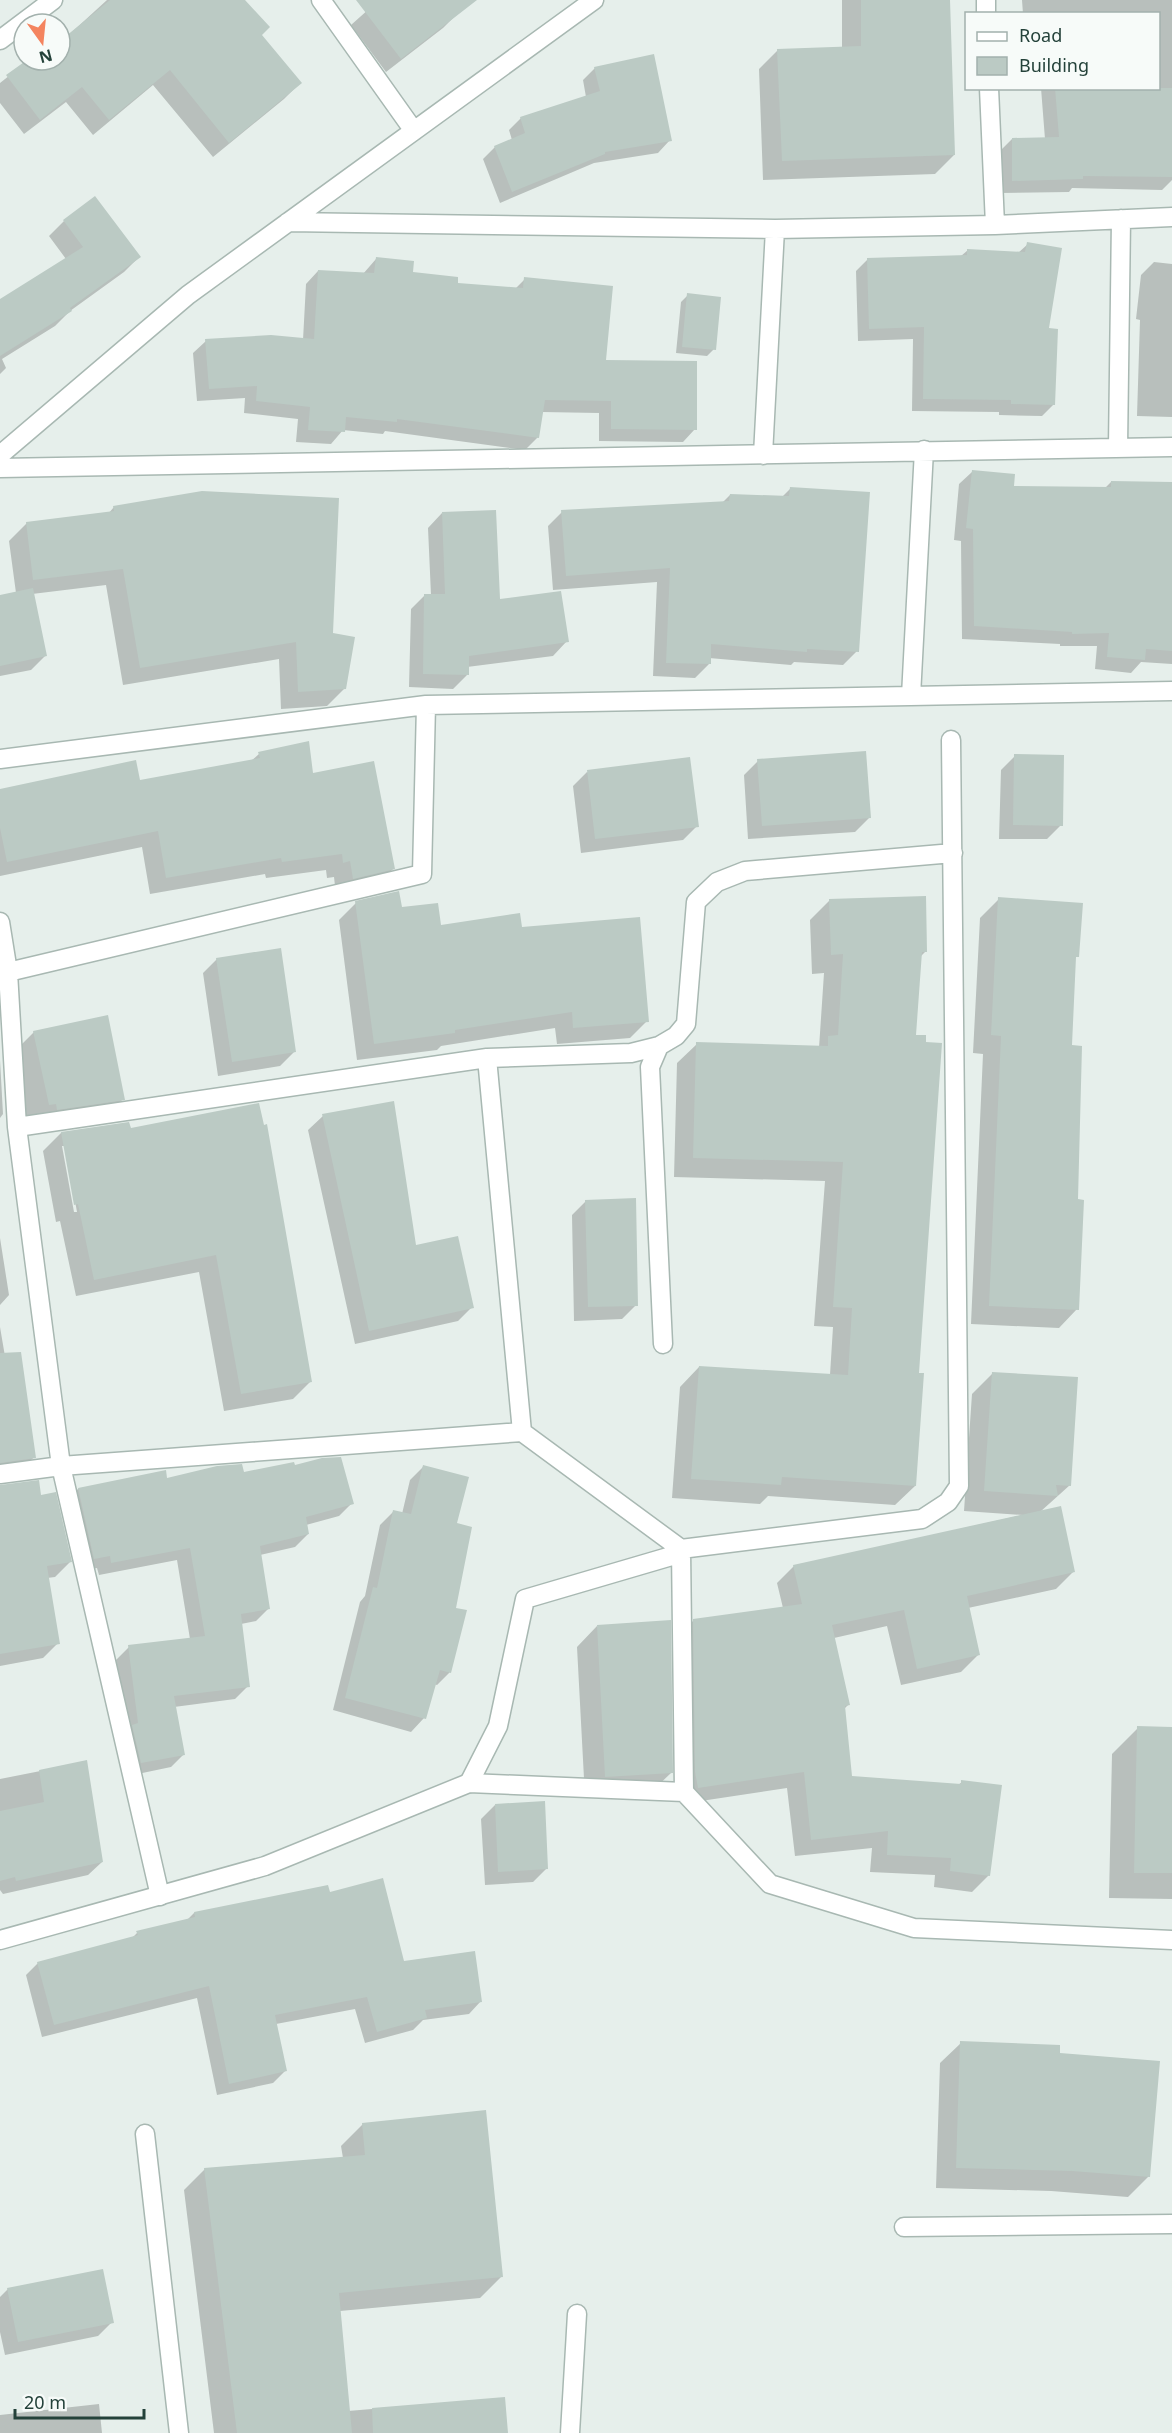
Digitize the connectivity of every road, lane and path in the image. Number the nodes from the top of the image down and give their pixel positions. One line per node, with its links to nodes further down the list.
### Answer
1 (53, 0): 4 (street)
2 (321, 0): 6 (street)
3 (594, 0): 6 (street)
4 (0, 40)
5 (989, 90): 10 (street)
6 (414, 130): 9 (street)
7 (1172, 217): 8 (street)
8 (1121, 219): 10 (street); 13 (street)
9 (288, 222): 11 (street); 16 (street)
10 (995, 225): 11 (street)
11 (775, 229): 15 (street)
12 (1172, 447): 13 (street)
13 (1118, 448): 14 (street)
14 (924, 450): 15 (street); 19 (street)
15 (763, 454): 17 (street)
16 (0, 455)
17 (0, 468)
18 (1172, 691): 19 (street)
19 (911, 696): 20 (street)
20 (426, 705): 22 (street); 25 (street)
21 (951, 740): 23 (street)
22 (0, 759)
23 (954, 853): 26 (street); 33 (street)
24 (0, 922): 25 (street)
25 (8, 972): 28 (street)
26 (659, 1046): 27 (street); 29 (street)
27 (487, 1058): 28 (street); 30 (street)
28 (17, 1127): 31 (street)
29 (663, 1344)
30 (522, 1432): 31 (street); 33 (street)
31 (61, 1466): 32 (street); 36 (street)
32 (0, 1474)
33 (681, 1549): 34 (street); 35 (street)
34 (469, 1783): 35 (street); 36 (street)
35 (684, 1792): 38 (street)
36 (160, 1896): 37 (street)
37 (0, 1940)
38 (1172, 1940)
39 (144, 2134): 43 (street)
40 (1172, 2224): 41 (street)
41 (904, 2227)
42 (577, 2314): 44 (street)
43 (179, 2433)
44 (570, 2433)

